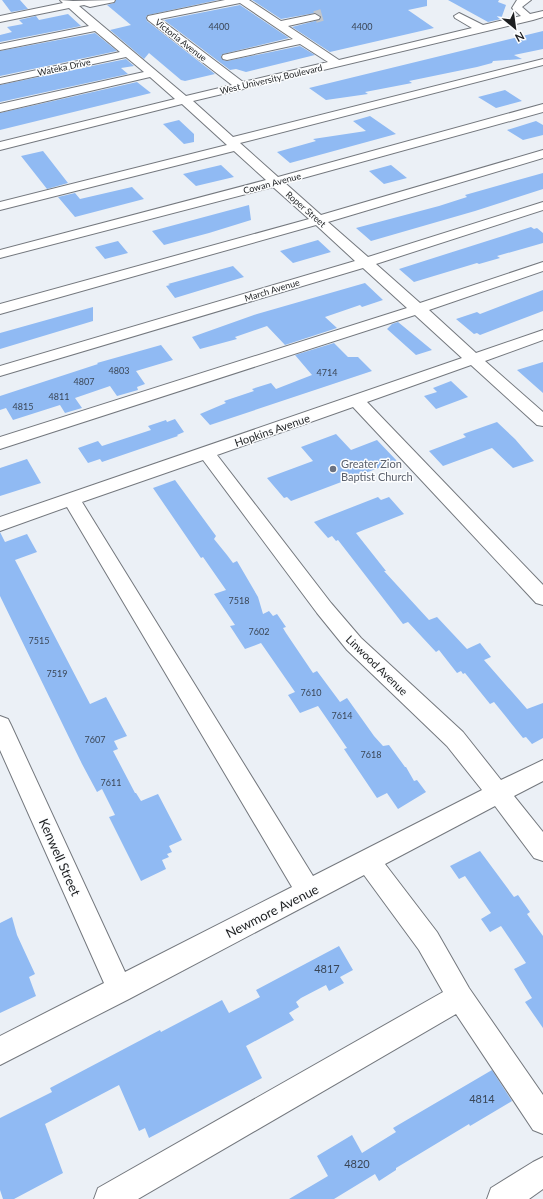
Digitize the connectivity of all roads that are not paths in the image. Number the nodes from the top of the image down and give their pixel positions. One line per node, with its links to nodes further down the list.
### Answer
1 (110, 0): 4 (street)
2 (241, 0): 5 (street, Victoria Avenue); 12 (street, Victoria Avenue)
3 (526, 0): 9 (street)
4 (76, 2): 10 (street); 13 (street, Roper Street)
5 (253, 7): 11 (street, Victoria Avenue); 12 (street)
6 (543, 14): 9 (street, West University Boulevard)
7 (322, 15): 11 (street)
8 (459, 16): 14 (street)
9 (529, 18): 14 (street, West University Boulevard)
10 (0, 19)
11 (279, 25): 15 (street, Victoria Avenue)
12 (162, 26): 23 (street, Victoria Avenue)
13 (98, 27): 16 (street); 17 (street, Roper Street)
14 (482, 29): 20 (street, West University Boulevard)
15 (302, 40): 18 (street); 20 (street, Victoria Avenue)
16 (0, 47)
17 (129, 53): 21 (street, Roper Street); 22 (street, Wateka Drive)
18 (227, 57)
19 (543, 62): 27 (street)
20 (337, 63): 23 (street, West University Boulevard)
21 (153, 74): 24 (street, Roper Street); 25 (street)
22 (0, 81)
23 (241, 86): 24 (street, West University Boulevard)
24 (184, 100): 27 (street, Roper Street); 28 (street, West University Boulevard)
25 (0, 108)
26 (543, 108): 30 (street, Cowan Avenue)
27 (233, 145): 30 (street, Roper Street); 31 (street)
28 (0, 146)
29 (543, 154): 33 (street)
30 (275, 182): 33 (street, Roper Street); 34 (street, Cowan Avenue)
31 (0, 206)
32 (543, 206): 35 (street, March Avenue)
33 (319, 220): 35 (street, Roper Street); 37 (street)
34 (0, 254)
35 (366, 262): 38 (street, Roper Street); 41 (street, March Avenue)
36 (543, 266): 38 (street)
37 (0, 309)
38 (418, 309): 40 (street, Roper Street); 44 (street)
39 (543, 335): 40 (street, Hopkins Avenue)
40 (474, 360): 42 (street, Hopkins Avenue); 43 (street, Roper Street)
41 (0, 371)
42 (356, 400): 45 (street, Hopkins Avenue); 48 (street)
43 (542, 419)
44 (0, 443)
45 (206, 452): 46 (street, Hopkins Avenue); 51 (street, Linwood Avenue)
46 (71, 499): 47 (street, Hopkins Avenue); 54 (street)
47 (0, 524)
48 (543, 598)
49 (0, 725): 55 (street, Kenwell Street)
50 (543, 770): 51 (street, Newmore Avenue)
51 (499, 793): 52 (street, Linwood Avenue); 53 (street, Newmore Avenue)
52 (543, 850)
53 (368, 860): 54 (street, Newmore Avenue); 56 (street)
54 (309, 892): 55 (street, Newmore Avenue)
55 (120, 990): 57 (street, Newmore Avenue)
56 (460, 997): 58 (street); 60 (street)
57 (0, 1051)
58 (543, 1120)
59 (543, 1172): 61 (street)
60 (109, 1199)
61 (502, 1199)

